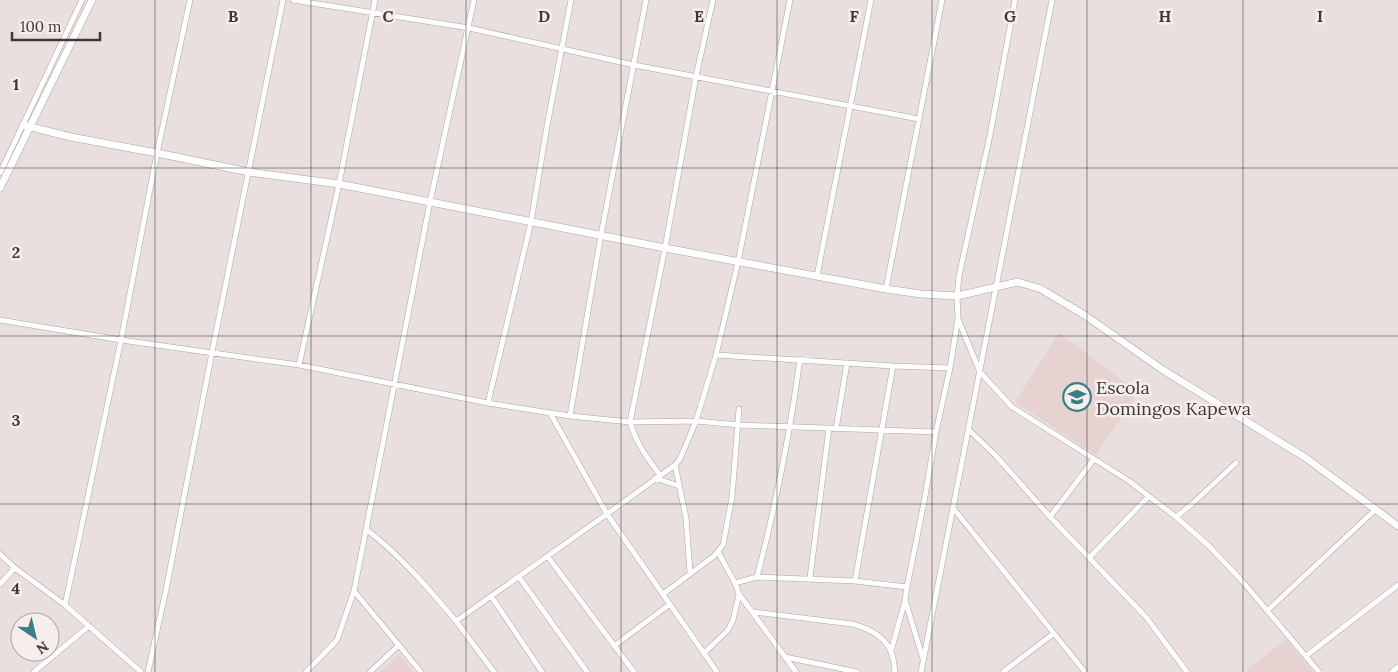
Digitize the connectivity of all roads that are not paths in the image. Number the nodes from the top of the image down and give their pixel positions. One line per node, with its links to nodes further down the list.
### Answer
1 (82, 0): 24 (street)
2 (92, 0): 24 (main road)
3 (190, 0): 25 (street)
4 (283, 0): 26 (street)
5 (293, 0): 16 (street)
6 (375, 0): 16 (street)
7 (474, 0): 17 (street)
8 (571, 0): 18 (street)
9 (646, 0): 19 (street)
10 (713, 0): 20 (street)
11 (790, 0): 21 (street)
12 (871, 0): 22 (street)
13 (942, 0): 23 (street)
14 (1015, 0): 38 (street)
15 (1052, 0): 36 (street)
16 (373, 12): 17 (street); 28 (street)
17 (469, 28): 18 (street); 30 (street)
18 (562, 48): 19 (street); 31 (street)
19 (634, 65): 20 (street); 32 (street)
20 (696, 76): 21 (street); 33 (street)
21 (772, 92): 22 (street); 34 (street)
22 (850, 107): 23 (street); 35 (street)
23 (919, 119): 37 (street)
24 (26, 126): 25 (main road); 27 (street); 29 (main road)
25 (156, 152): 26 (main road); 41 (street)
26 (249, 172): 28 (main road); 42 (street)
27 (0, 173)
28 (339, 184): 30 (main road); 46 (street)
29 (0, 188)
30 (430, 202): 31 (main road); 50 (street)
31 (531, 222): 32 (main road); 51 (street)
32 (601, 235): 33 (main road); 54 (street)
33 (665, 248): 34 (main road); 56 (street)
34 (738, 262): 35 (main road); 43 (street)
35 (817, 276): 37 (main road)
36 (997, 286): 38 (main road); 49 (street); 71 (main road)
37 (886, 289): 38 (main road)
38 (956, 296): 39 (street)
39 (958, 318): 48 (street); 49 (street)
40 (0, 320): 41 (street)
41 (121, 340): 42 (street); 97 (street)
42 (212, 353): 46 (street); 114 (street)
43 (716, 355): 44 (street); 55 (street)
44 (800, 359): 45 (street); 58 (street)
45 (847, 363): 47 (street); 60 (street)
46 (299, 365): 50 (street)
47 (893, 366): 48 (street); 62 (street)
48 (950, 368): 63 (street)
49 (980, 372): 61 (street); 64 (street)
50 (394, 384): 51 (street); 76 (street)
51 (488, 403): 53 (street)
52 (739, 409): 57 (street)
53 (550, 413): 54 (street); 72 (street)
54 (570, 416): 56 (street)
55 (696, 421): 56 (street); 57 (street); 66 (street)
56 (630, 422): 67 (street)
57 (739, 425): 58 (street); 77 (street)
58 (791, 427): 59 (street); 84 (street)
59 (829, 428): 60 (street); 85 (street)
60 (836, 428): 62 (street)
61 (968, 429): 70 (street); 74 (street)
62 (881, 430): 63 (street); 86 (street)
63 (936, 432): 90 (street)
64 (1094, 459): 69 (street); 74 (street)
65 (1236, 463): 73 (street)
66 (675, 464): 67 (street); 68 (street)
67 (658, 477): 68 (street); 72 (street)
68 (679, 486): 82 (street)
69 (1149, 496): 73 (street); 80 (street)
70 (953, 508): 102 (street); 109 (street)
71 (1375, 510): 75 (main road); 98 (street)
72 (607, 514): 79 (street); 92 (street)
73 (1176, 516): 98 (street)
74 (1050, 517): 80 (street)
75 (1398, 526)
76 (367, 530): 91 (street); 100 (street)
77 (718, 552): 82 (street); 87 (street)
78 (0, 554): 81 (street)
79 (548, 557): 83 (street); 104 (street)
80 (1089, 558): 128 (street)
81 (15, 568): 88 (street); 97 (street)
82 (690, 574): 92 (street)
83 (519, 577): 94 (street); 120 (street)
84 (757, 577): 85 (street); 87 (street)
85 (810, 578): 86 (street)
86 (855, 581): 90 (street)
87 (736, 582): 93 (street)
88 (0, 584)
89 (1398, 585): 107 (street)
90 (907, 587): 95 (street)
91 (354, 591): 103 (street); 115 (street)
92 (663, 594): 96 (street)
93 (739, 594): 99 (street); 106 (street)
94 (491, 596): 100 (street); 119 (street)
95 (905, 600): 105 (street); 109 (street)
96 (670, 604): 104 (street); 106 (street)
97 (66, 605): 101 (street)
98 (1268, 610): 107 (street)
99 (753, 612): 105 (street); 108 (street)
100 (456, 621): 118 (street)
101 (89, 626): 112 (street); 113 (street)
102 (1053, 634): 111 (street); 127 (street)
103 (398, 645): 116 (street); 117 (street)
104 (614, 646): 121 (street)
105 (891, 652): 125 (street)
106 (704, 653): 122 (street)
107 (1306, 656): 129 (street)
108 (785, 657): 123 (street); 124 (street)
109 (923, 662): 126 (street)
110 (1398, 667): 130 (street)
111 (1083, 671)
112 (34, 672)
113 (141, 672)
114 (148, 672)
115 (306, 672)
116 (370, 672)
117 (421, 672)
118 (494, 672)
119 (542, 672)
120 (587, 672)
121 (634, 672)
122 (717, 672)
123 (796, 672)
124 (857, 672)
125 (895, 672)
126 (921, 672)
127 (1003, 672)
128 (1187, 672)
129 (1319, 672)
130 (1392, 672)

